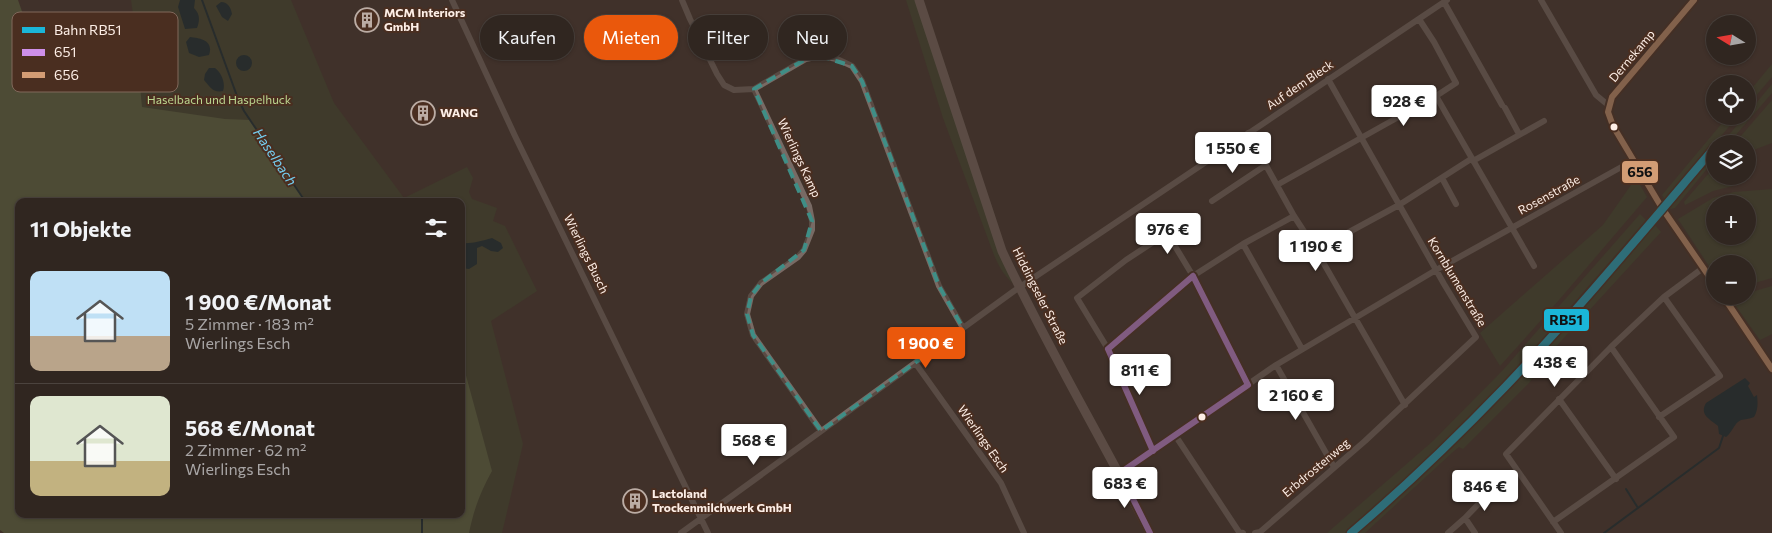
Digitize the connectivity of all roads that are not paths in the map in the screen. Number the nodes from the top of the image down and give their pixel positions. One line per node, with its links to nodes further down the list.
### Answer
1 (452, 0): 57 (street, Wierlings Busch)
2 (682, 0): 9 (street)
3 (919, 0): 35 (street, Hiddingseler Straße)
4 (1542, 0): 11 (street, Dernekamp)
5 (1694, 0): 11 (street, Dernekamp)
6 (1446, 1): 7 (street, Auf dem Bleck); 14 (street, Auf dem Bleck)
7 (1419, 19): 8 (street, Auf dem Bleck); 10 (street)
8 (1328, 79): 13 (street, Auf dem Bleck); 15 (street, Kornblumenstraße)
9 (754, 89): 39 (street); 50 (street, Wierlings Kamp)
10 (1436, 96): 15 (street); 16 (street)
11 (1608, 105): 17 (street, Dernekamp)
12 (1544, 122): 14 (street)
13 (1248, 133): 18 (street); 35 (street, Auf dem Bleck)
14 (1519, 134): 16 (street)
15 (1361, 140): 20 (street); 23 (street, Kornblumenstraße)
16 (1472, 160): 19 (street); 26 (street)
17 (1634, 160): 26 (street, Rosenstraße); 31 (street, Dernekamp)
18 (1266, 165): 20 (street); 21 (street)
19 (1442, 178): 22 (street); 23 (street)
20 (1278, 185): 24 (street)
21 (1212, 201)
22 (1456, 204)
23 (1399, 205): 29 (street); 32 (street, Kornblumenstraße)
24 (1294, 216): 28 (street); 29 (street)
25 (1161, 223): 27 (street)
26 (1512, 228): 30 (street); 32 (street, Rosenstraße)
27 (1167, 232): 34 (street); 41 (street)
28 (1243, 244): 34 (street); 42 (street)
29 (1316, 250): 38 (street)
30 (1534, 266)
31 (1703, 268): 33 (street, Dernekamp); 36 (street)
32 (1436, 270): 38 (street, Rosenstraße); 48 (street, Kornblumenstraße)
33 (1706, 272)
34 (1193, 276): 41 (street); 46 (street)
35 (1019, 288): 39 (street); 54 (street, Hiddingseler Straße)
36 (1664, 297): 40 (street); 49 (street)
37 (1729, 305): 45 (street)
38 (1355, 318): 42 (street, Rosenstraße); 48 (street)
39 (963, 328): 43 (street)
40 (1611, 347): 47 (street); 49 (street)
41 (1108, 349): 52 (street)
42 (1302, 350): 44 (street, Rosenstraße)
43 (916, 364): 50 (street); 62 (street, Wierlings Esch)
44 (1276, 365): 46 (street, Rosenstraße); 53 (street)
45 (1772, 369)
46 (1248, 385): 51 (street, Rosenstraße)
47 (1558, 400): 55 (street); 59 (street)
48 (1404, 405): 53 (street, Erbdrostenweg)
49 (1659, 417): 55 (street)
50 (821, 431): 57 (street)
51 (1175, 435): 52 (street, Rosenstraße); 64 (street)
52 (1153, 450): 54 (street, Rosenstraße)
53 (1334, 467): 65 (street, Erbdrostenweg)
54 (1120, 474): 63 (street, Hiddingseler Straße)
55 (1616, 479): 59 (street)
56 (1490, 492): 58 (street)
57 (701, 518): 60 (street); 61 (street)
58 (1465, 518): 66 (street); 67 (street)
59 (1553, 522): 68 (street)
60 (681, 533)
61 (708, 533)
62 (1024, 533)
63 (1150, 533)
64 (1243, 533)
65 (1255, 533)
66 (1448, 533)
67 (1475, 533)
68 (1561, 533)

